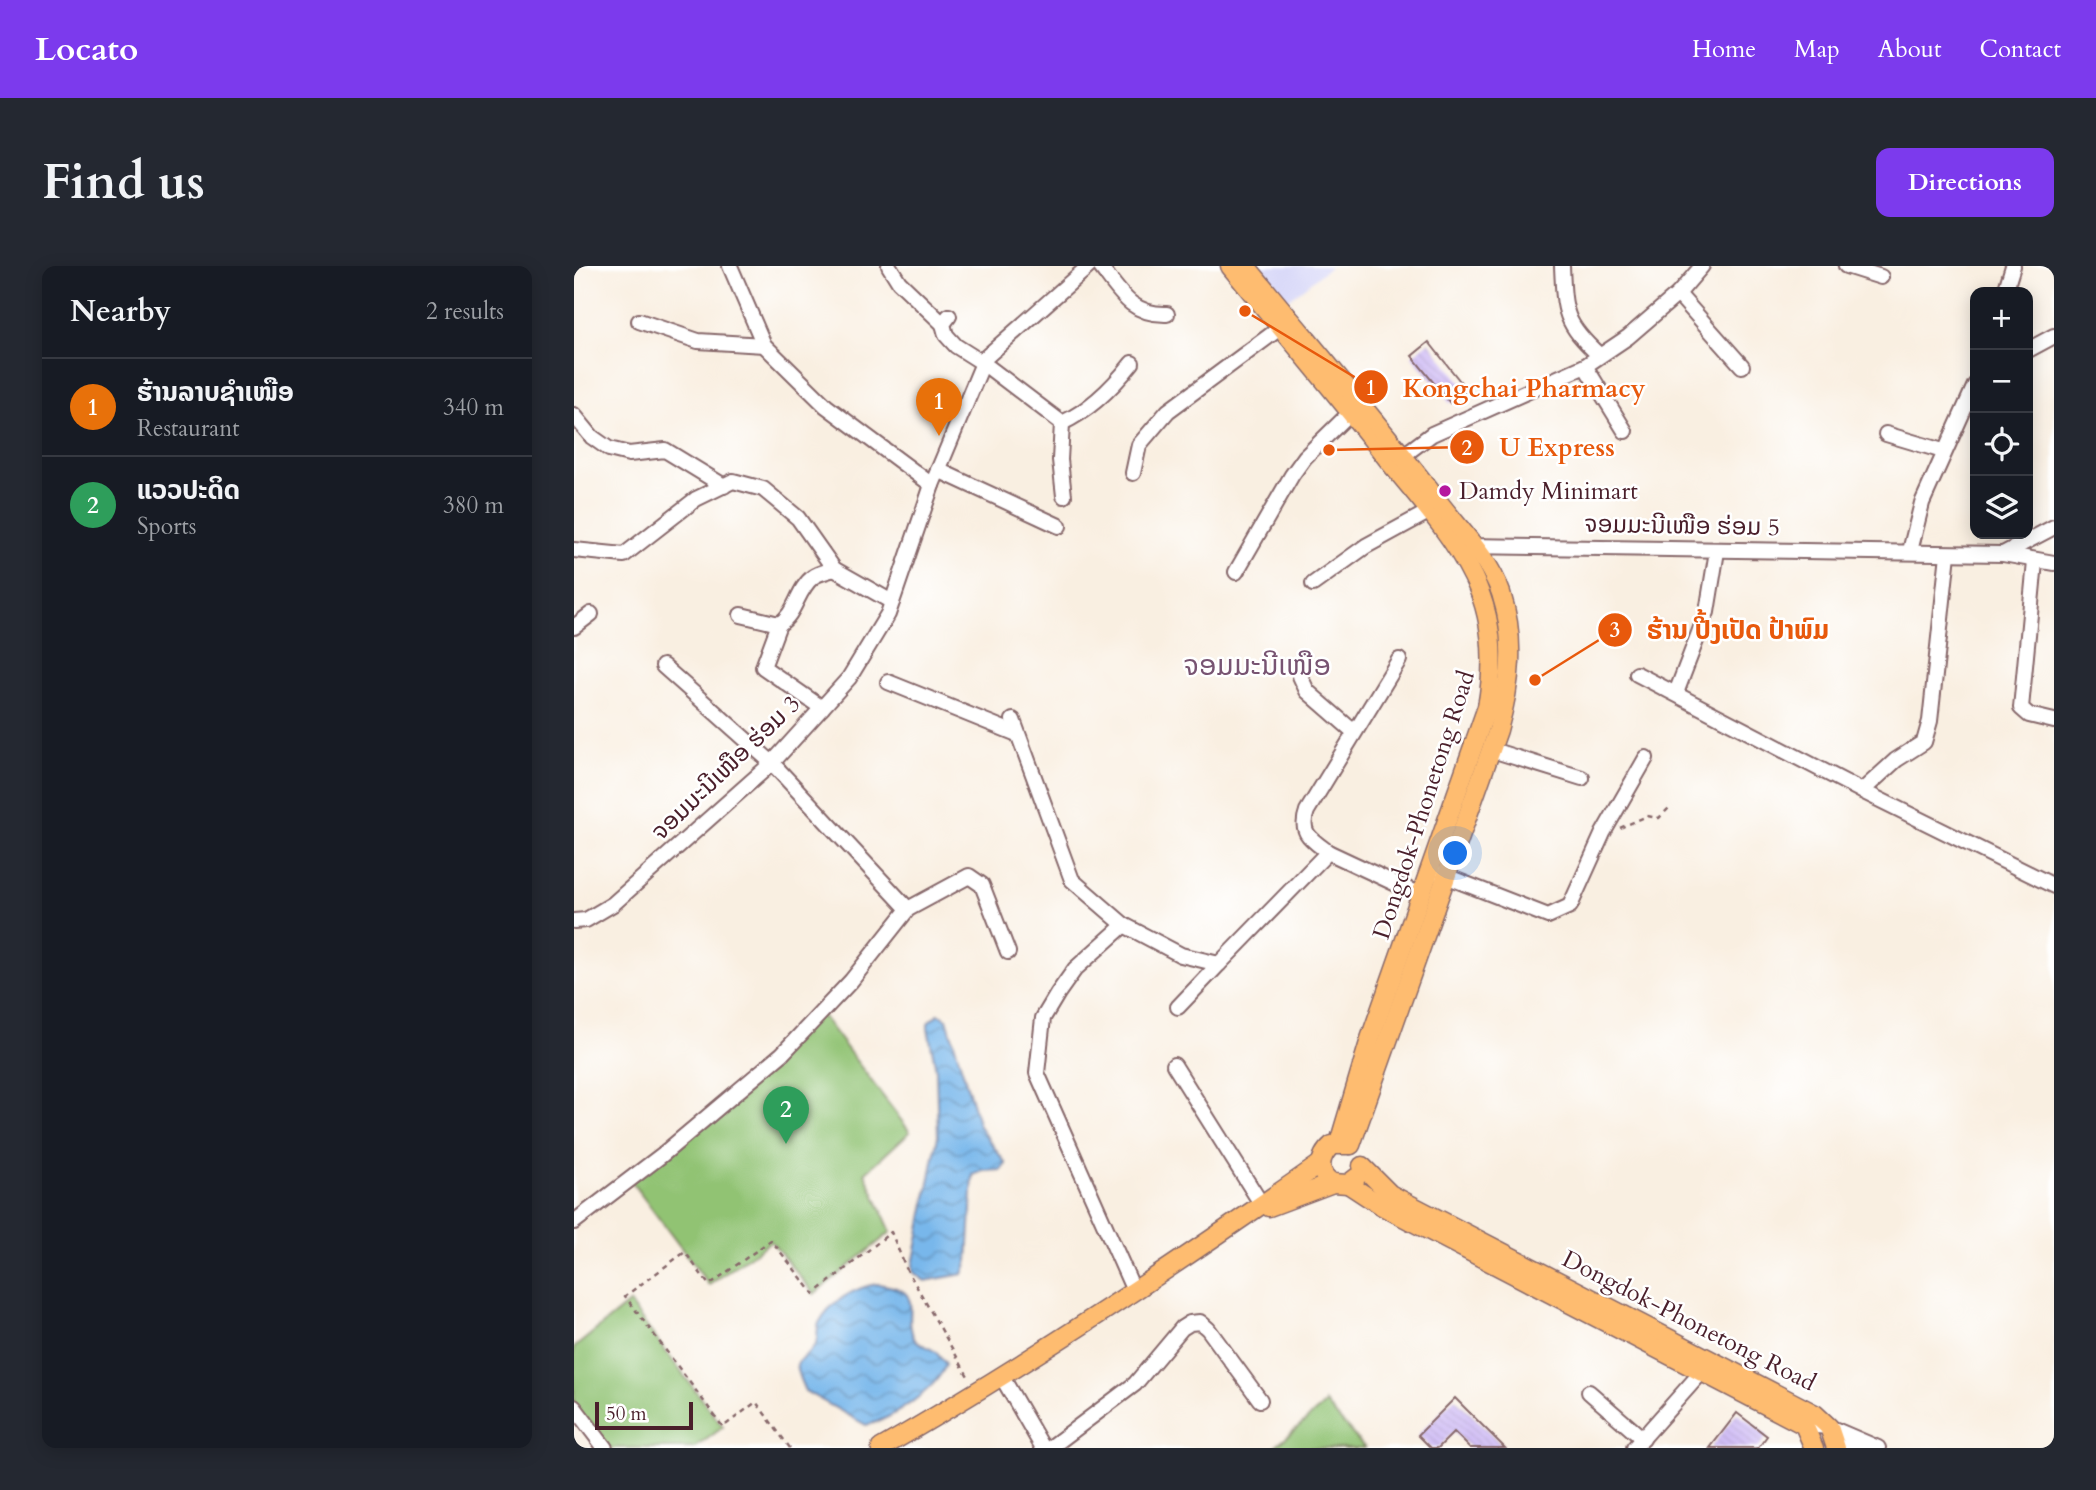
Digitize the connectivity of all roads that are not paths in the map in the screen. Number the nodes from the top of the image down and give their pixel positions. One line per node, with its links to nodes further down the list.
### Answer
1 (730, 266): 18 (street)
2 (889, 266): 21 (street)
3 (1089, 266): 21 (street, ຈອມມະນີເໜືອ ຮ່ອມ 3)
4 (1100, 266): 14 (street)
5 (1230, 266): 16 (main road, Dongdok-Phonetong Road)
6 (1246, 266): 32 (main road, Dongdok-Phonetong Road)
7 (1562, 266): 20 (street)
8 (1702, 266): 13 (street)
9 (1846, 266): 11 (street)
10 (2014, 266): 12 (street)
11 (1881, 276)
12 (2008, 287)
13 (1678, 294): 20 (street); 24 (street)
14 (1167, 314)
15 (639, 321): 18 (street)
16 (1280, 328): 26 (main road, Dongdok-Phonetong Road); 34 (street)
17 (2054, 336): 19 (street)
18 (764, 345): 35 (street)
19 (2033, 346)
20 (1599, 355): 23 (street)
21 (983, 363): 28 (street); 33 (street, ຈອມມະນີເໜືອ ຮ່ອມ 3)
22 (1132, 363): 28 (street)
23 (1585, 366): 29 (street); 32 (street)
24 (1742, 366)
25 (1970, 394): 31 (street)
26 (1352, 411): 32 (main road, Dongdok-Phonetong Road); 51 (street)
27 (574, 415): 36 (street)
28 (1062, 423): 37 (street)
29 (1625, 431)
30 (1886, 434): 31 (street)
31 (1942, 451): 45 (street)
32 (1398, 459): 38 (main road, Dongdok-Phonetong Road); 41 (main road, Dongdok-Phonetong Road)
33 (938, 470): 35 (street, ຈອມມະນີເໜືອ ຮ່ອມ 3); 39 (street)
34 (1133, 473)
35 (932, 485): 53 (street, ຈອມມະນີເໜືອ ຮ່ອມ 3)
36 (724, 486): 43 (street); 50 (street)
37 (1064, 496)
38 (1430, 511): 42 (main road, Dongdok-Phonetong Road); 52 (street)
39 (1059, 526)
40 (2054, 527): 47 (street)
41 (1474, 545): 42 (street, ຈອມມະນີເໜືອ ຮ່ອມ 5); 44 (street, ຈອມມະນີເໜືອ ຮ່ອມ 5); 67 (main road, Dongdok-Phonetong Road)
42 (1454, 547): 73 (main road, Dongdok-Phonetong Road)
43 (574, 550)
44 (1717, 551): 45 (street, ຈອມມະນີເໜືອ ຮ່ອມ 5); 63 (street)
45 (1910, 551): 46 (street, ຈອມມະນີເໜືອ ຮ່ອມ 5)
46 (1948, 554): 47 (street, ຈອມມະນີເໜືອ ຮ່ອມ 5); 71 (street)
47 (2003, 554): 48 (street)
48 (2035, 562): 49 (street); 65 (street)
49 (2054, 563)
50 (834, 569): 53 (street); 56 (street)
51 (1236, 572)
52 (1313, 584)
53 (892, 602): 64 (street, ຈອມມະນີເໜືອ ຮ່ອມ 3)
54 (591, 614): 57 (street)
55 (741, 615): 56 (street)
56 (779, 624): 64 (street)
57 (574, 627)
58 (1399, 660): 66 (street)
59 (663, 666): 69 (street)
60 (1637, 674): 63 (street)
61 (1300, 676): 66 (street)
62 (888, 682): 79 (street)
63 (1676, 693): 71 (street)
64 (822, 708): 69 (street, ຈອມມະນີເໜືອ ຮ່ອມ 3)
65 (2054, 721)
66 (1354, 732): 72 (street)
67 (1492, 750): 70 (street); 74 (main road, Dongdok-Phonetong Road)
68 (1646, 758): 74 (street)
69 (772, 763): 77 (street); 78 (street, ຈອມມະນີເໜືອ ຮ່ອມ 3)
70 (1582, 778)
71 (1862, 791): 75 (street)
72 (1328, 852): 76 (street); 81 (street)
73 (1430, 869): 74 (street); 76 (main road, Dongdok-Phonetong Road)
74 (1448, 877): 84 (main road, Dongdok-Phonetong Road)
75 (2054, 886)
76 (1422, 896): 84 (main road, Dongdok-Phonetong Road)
77 (908, 909): 80 (street); 89 (street)
78 (574, 921)
79 (1124, 925): 81 (street); 90 (street)
80 (1008, 952)
81 (1219, 964): 82 (street)
82 (1178, 1007)
83 (1174, 1065): 88 (street)
84 (1345, 1144): 85 (main road, Dongdok-Phonetong Road); 86 (main road, Dongdok-Phonetong Road)
85 (1320, 1164): 87 (main road, Dongdok-Phonetong Road); 88 (main road)
86 (1362, 1166): 87 (main road); 91 (main road, Dongdok-Phonetong Road)
87 (1341, 1184): 88 (main road); 91 (main road, Dongdok-Phonetong Road)
88 (1256, 1210): 90 (main road)
89 (574, 1222)
90 (1134, 1291): 92 (main road)
91 (1707, 1367): 96 (main road, Dongdok-Phonetong Road); 97 (main road, Dongdok-Phonetong Road); 98 (street)
92 (1002, 1377): 101 (main road); 102 (street)
93 (1589, 1392): 98 (street)
94 (1260, 1401): 103 (street)
95 (574, 1407): 100 (street)
96 (1804, 1425): 97 (street); 104 (main road, Dongdok-Phonetong Road)
97 (1829, 1427): 99 (street); 104 (main road, Dongdok-Phonetong Road)
98 (1638, 1443)
99 (1876, 1447): 105 (street)
100 (605, 1448)
101 (881, 1448)
102 (1043, 1448)
103 (1050, 1448)
104 (1824, 1448)
105 (1844, 1448)

